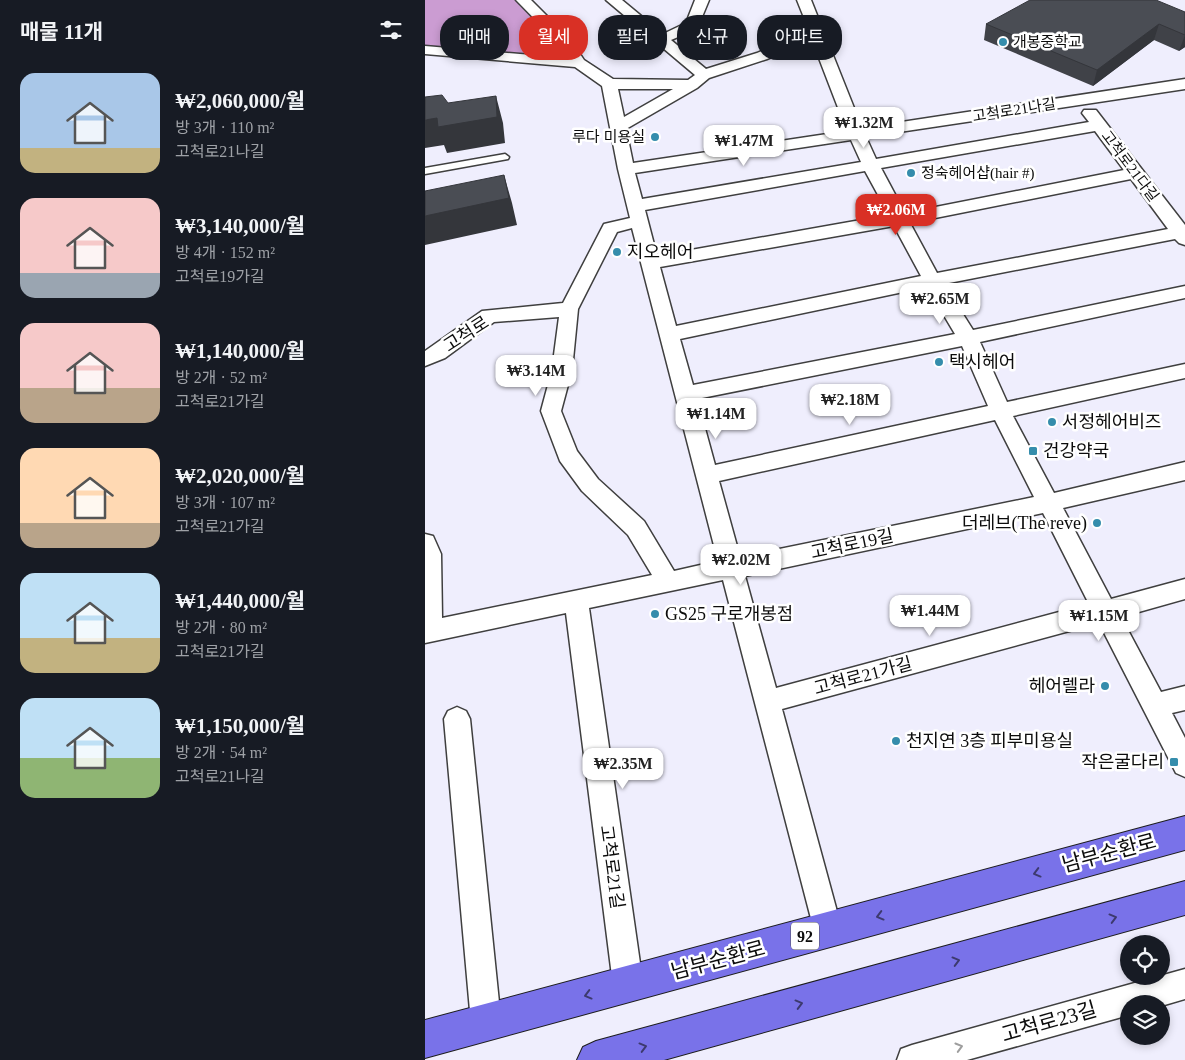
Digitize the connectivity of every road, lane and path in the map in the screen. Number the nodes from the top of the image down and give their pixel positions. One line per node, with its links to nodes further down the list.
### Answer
1 (523, 0): 12 (street)
2 (613, 0): 5 (street)
3 (702, 0): 7 (street)
4 (804, 0): 6 (street)
5 (631, 15)
6 (810, 15)
7 (667, 37)
8 (667, 47): 13 (street)
9 (425, 50): 12 (street)
10 (757, 58): 13 (street)
11 (828, 60): 19 (street)
12 (579, 63): 14 (street)
13 (698, 80): 14 (street); 18 (street)
14 (609, 84): 18 (street)
15 (1179, 89): 16 (street, 고척로21나길)
16 (1080, 100): 17 (street, 고척로21다길); 19 (street, 고척로21나길)
17 (1099, 125): 21 (street); 24 (street, 고척로21다길)
18 (618, 127): 22 (street)
19 (856, 134): 21 (street); 22 (street)
20 (505, 157): 23 (lane)
21 (870, 164): 25 (street); 26 (street)
22 (626, 170): 25 (street)
23 (425, 171)
24 (1136, 173): 26 (street); 27 (street, 고척로21다길)
25 (638, 214): 28 (street); 31 (street)
26 (901, 219): 28 (street); 29 (street)
27 (1183, 234): 29 (street)
28 (650, 263): 32 (street)
29 (932, 280): 32 (street); 33 (street)
30 (1185, 292): 33 (street)
31 (569, 309): 34 (street, 고척로); 43 (street)
32 (669, 334): 36 (street)
33 (968, 338): 36 (street); 37 (street)
34 (425, 359)
35 (1185, 371): 37 (street)
36 (685, 394): 39 (street)
37 (1001, 412): 39 (street); 40 (street)
38 (1185, 471): 40 (street, 고척로19길)
39 (706, 475): 42 (street)
40 (1048, 503): 42 (street, 고척로19길); 46 (street)
41 (425, 543): 47 (street, 고척로19길)
42 (731, 569): 43 (street, 고척로19길); 49 (street)
43 (668, 582): 45 (street, 고척로19길)
44 (1185, 588): 46 (street)
45 (576, 601): 47 (street, 고척로19길); 56 (street, 고척로21길)
46 (1105, 611): 49 (street, 고척로21가길); 50 (street)
47 (427, 632)
48 (1185, 698): 50 (street)
49 (765, 702): 55 (street)
50 (1155, 705): 52 (street)
51 (457, 719): 58 (street)
52 (1185, 764)
53 (1185, 833): 55 (main road, 남부순환로 / 92, one-way to 55)
54 (1185, 898): 60 (main road, one-way to 54)
55 (828, 930): 56 (main road, 남부순환로 / 92)
56 (628, 984): 58 (main road, 남부순환로 / 92, one-way to 58)
57 (1185, 984): 61 (street, 고척로23길, one-way to 57)
58 (486, 1022): 59 (main road, 남부순환로 / 92)
59 (425, 1039)
60 (596, 1060)
61 (912, 1060)

